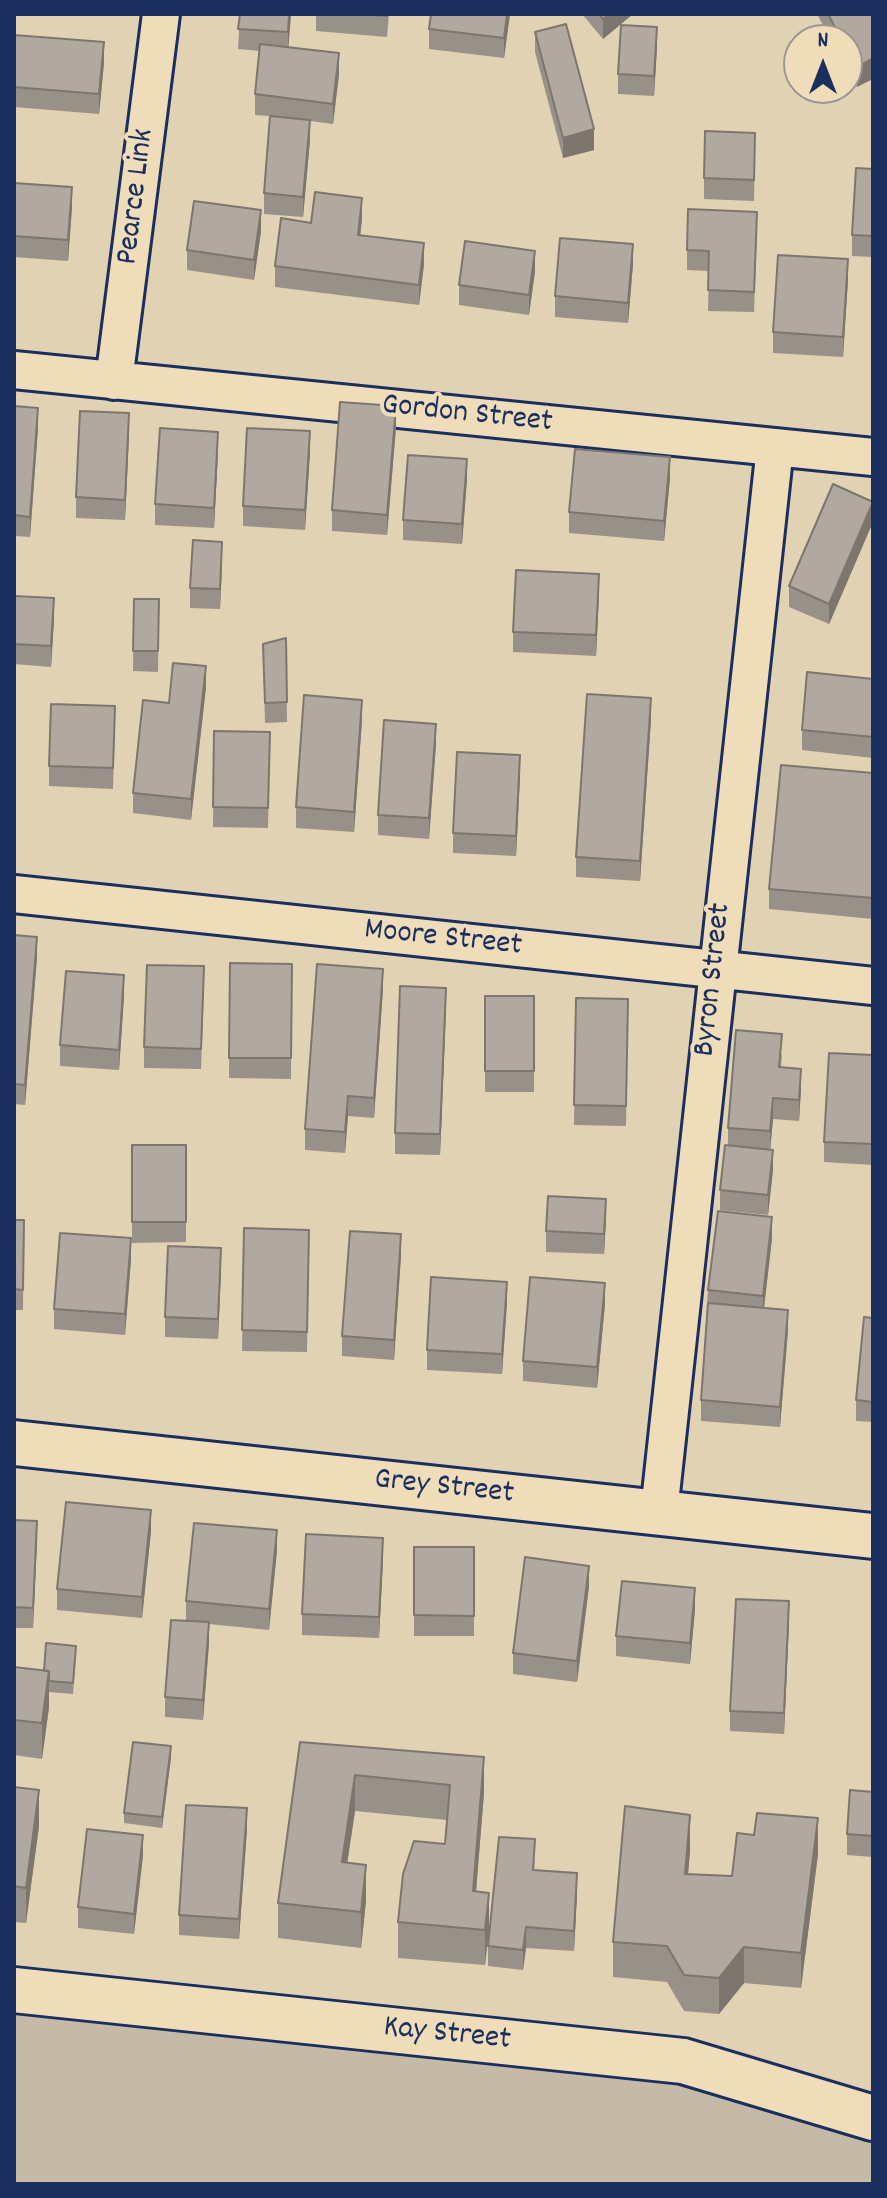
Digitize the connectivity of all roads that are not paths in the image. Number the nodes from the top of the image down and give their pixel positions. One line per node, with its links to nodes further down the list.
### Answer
1 (161, 14): 3 (street, Pearce Link)
2 (14, 370): 3 (street, Gordon Street)
3 (114, 381): 4 (street, Gordon Street)
4 (775, 447): 5 (street, Gordon Street); 7 (street, Byron Street)
5 (873, 457)
6 (14, 894): 7 (street, Moore Street)
7 (715, 969): 8 (street, Moore Street); 10 (street, Byron Street)
8 (873, 986)
9 (14, 1443): 10 (main road, Grey Street)
10 (659, 1512): 11 (main road, Grey Street)
11 (873, 1536)
12 (14, 1990): 13 (main road, Kay Street)
13 (873, 2118)

